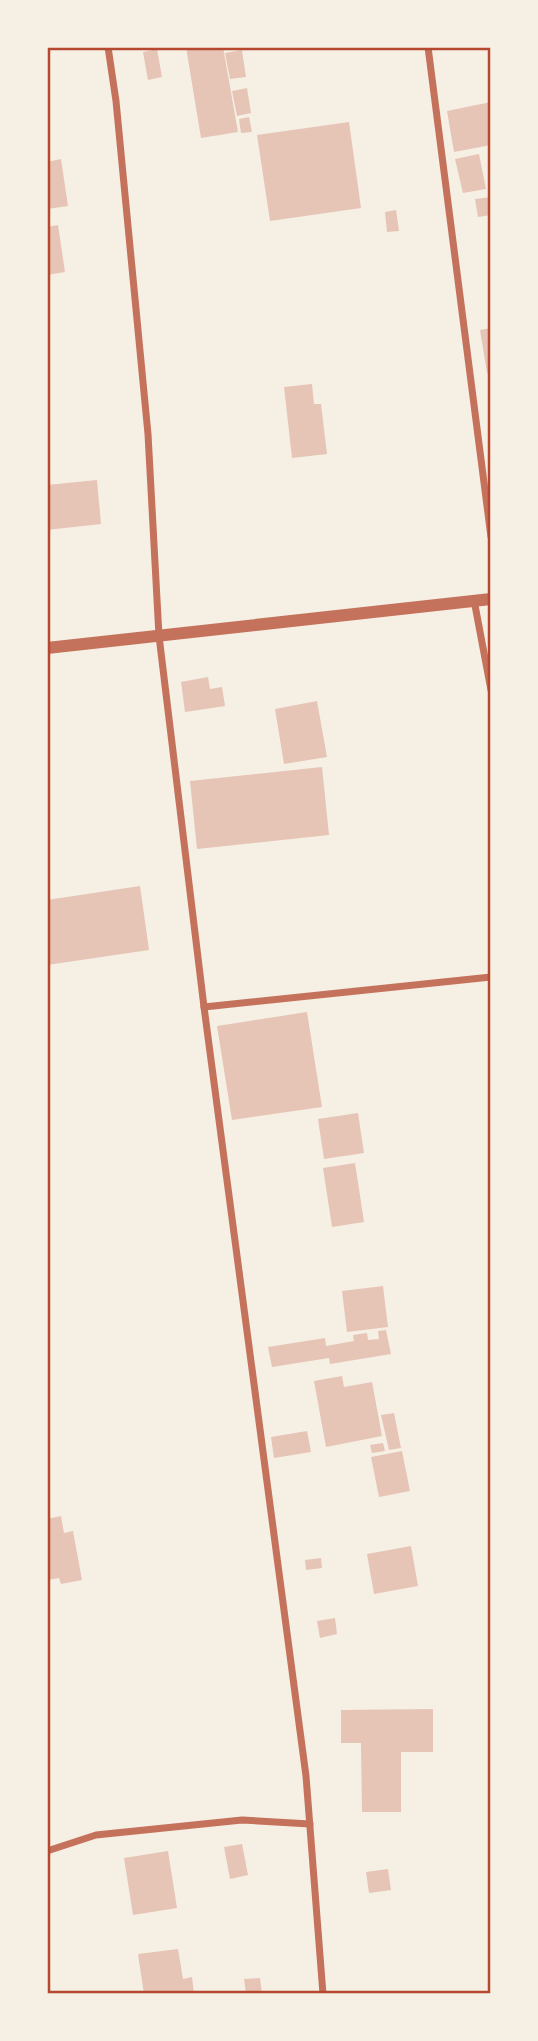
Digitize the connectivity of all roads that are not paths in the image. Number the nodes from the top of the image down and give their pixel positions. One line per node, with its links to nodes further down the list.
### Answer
1 (108, 47): 6 (street)
2 (428, 47): 3 (street)
3 (491, 537)
4 (491, 599): 5 (street)
5 (474, 600): 6 (street); 8 (street)
6 (159, 636): 7 (street); 10 (street)
7 (47, 648)
8 (491, 690)
9 (491, 977): 10 (street)
10 (204, 1007): 11 (street)
11 (310, 1824): 12 (street); 13 (street)
12 (47, 1851)
13 (323, 1994)

